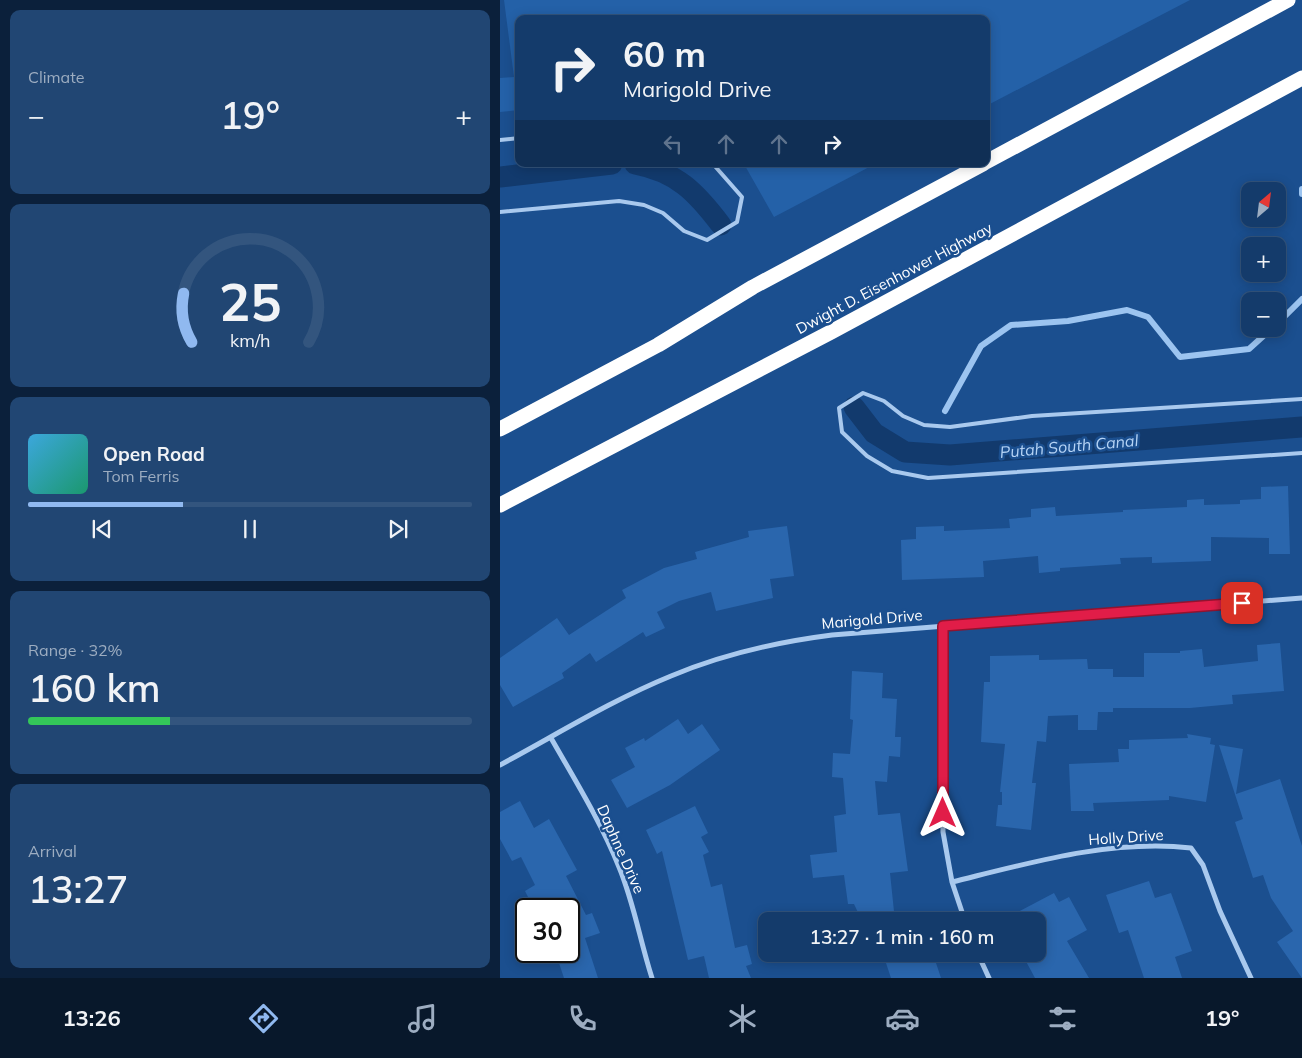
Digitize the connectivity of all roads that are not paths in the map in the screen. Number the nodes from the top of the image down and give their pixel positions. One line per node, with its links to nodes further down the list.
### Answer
1 (1288, 0): 5 (highway)
2 (1302, 78): 12 (highway, Dwight D. Eisenhower Highway)
3 (515, 138): 4 (lane)
4 (500, 140)
5 (990, 160)
6 (716, 167): 8 (lane)
7 (978, 167): 10 (highway)
8 (500, 212)
9 (1302, 399): 11 (lane)
10 (500, 429)
11 (1302, 453)
12 (500, 505)
13 (1302, 598): 14 (street, Marigold Drive)
14 (943, 626): 15 (street, Marigold Drive); 17 (street)
15 (551, 738): 16 (street, Marigold Drive); 20 (street, Daphne Drive)
16 (500, 765)
17 (952, 882): 18 (street); 22 (street, Holly Drive)
18 (962, 912)
19 (982, 962): 21 (street)
20 (652, 978)
21 (989, 978)
22 (1252, 978)

